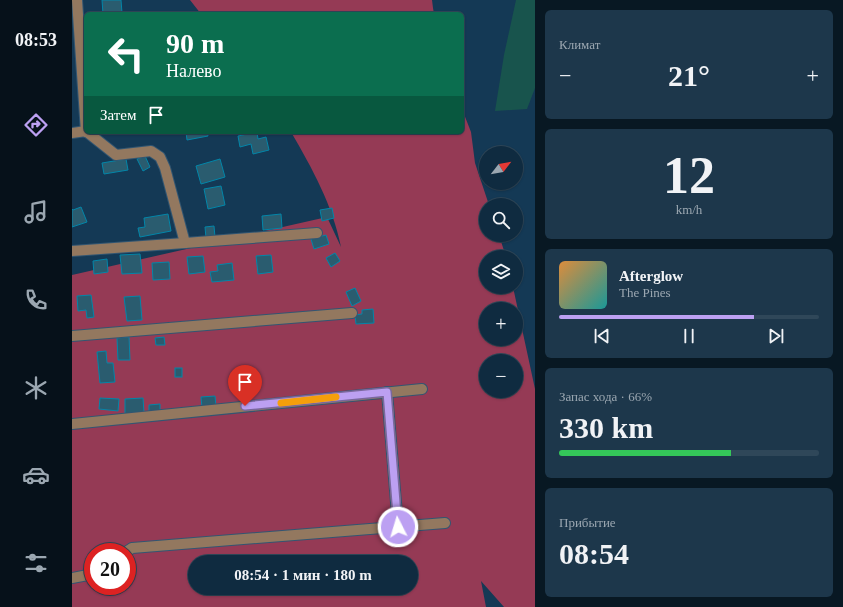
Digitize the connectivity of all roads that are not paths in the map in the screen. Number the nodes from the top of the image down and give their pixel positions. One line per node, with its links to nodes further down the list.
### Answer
1 (77, 0): 2 (street)
2 (84, 103)
3 (84, 132): 4 (street)
4 (72, 133)
5 (89, 134): 7 (street)
6 (317, 233): 7 (street)
7 (185, 244): 8 (street)
8 (72, 251)
9 (352, 312): 10 (street)
10 (72, 336)
11 (422, 389): 12 (street)
12 (387, 392): 13 (street); 15 (street)
13 (72, 424)
14 (444, 523): 15 (street)
15 (398, 527): 16 (street)
16 (136, 548)
17 (84, 576): 18 (street)
18 (72, 578)

